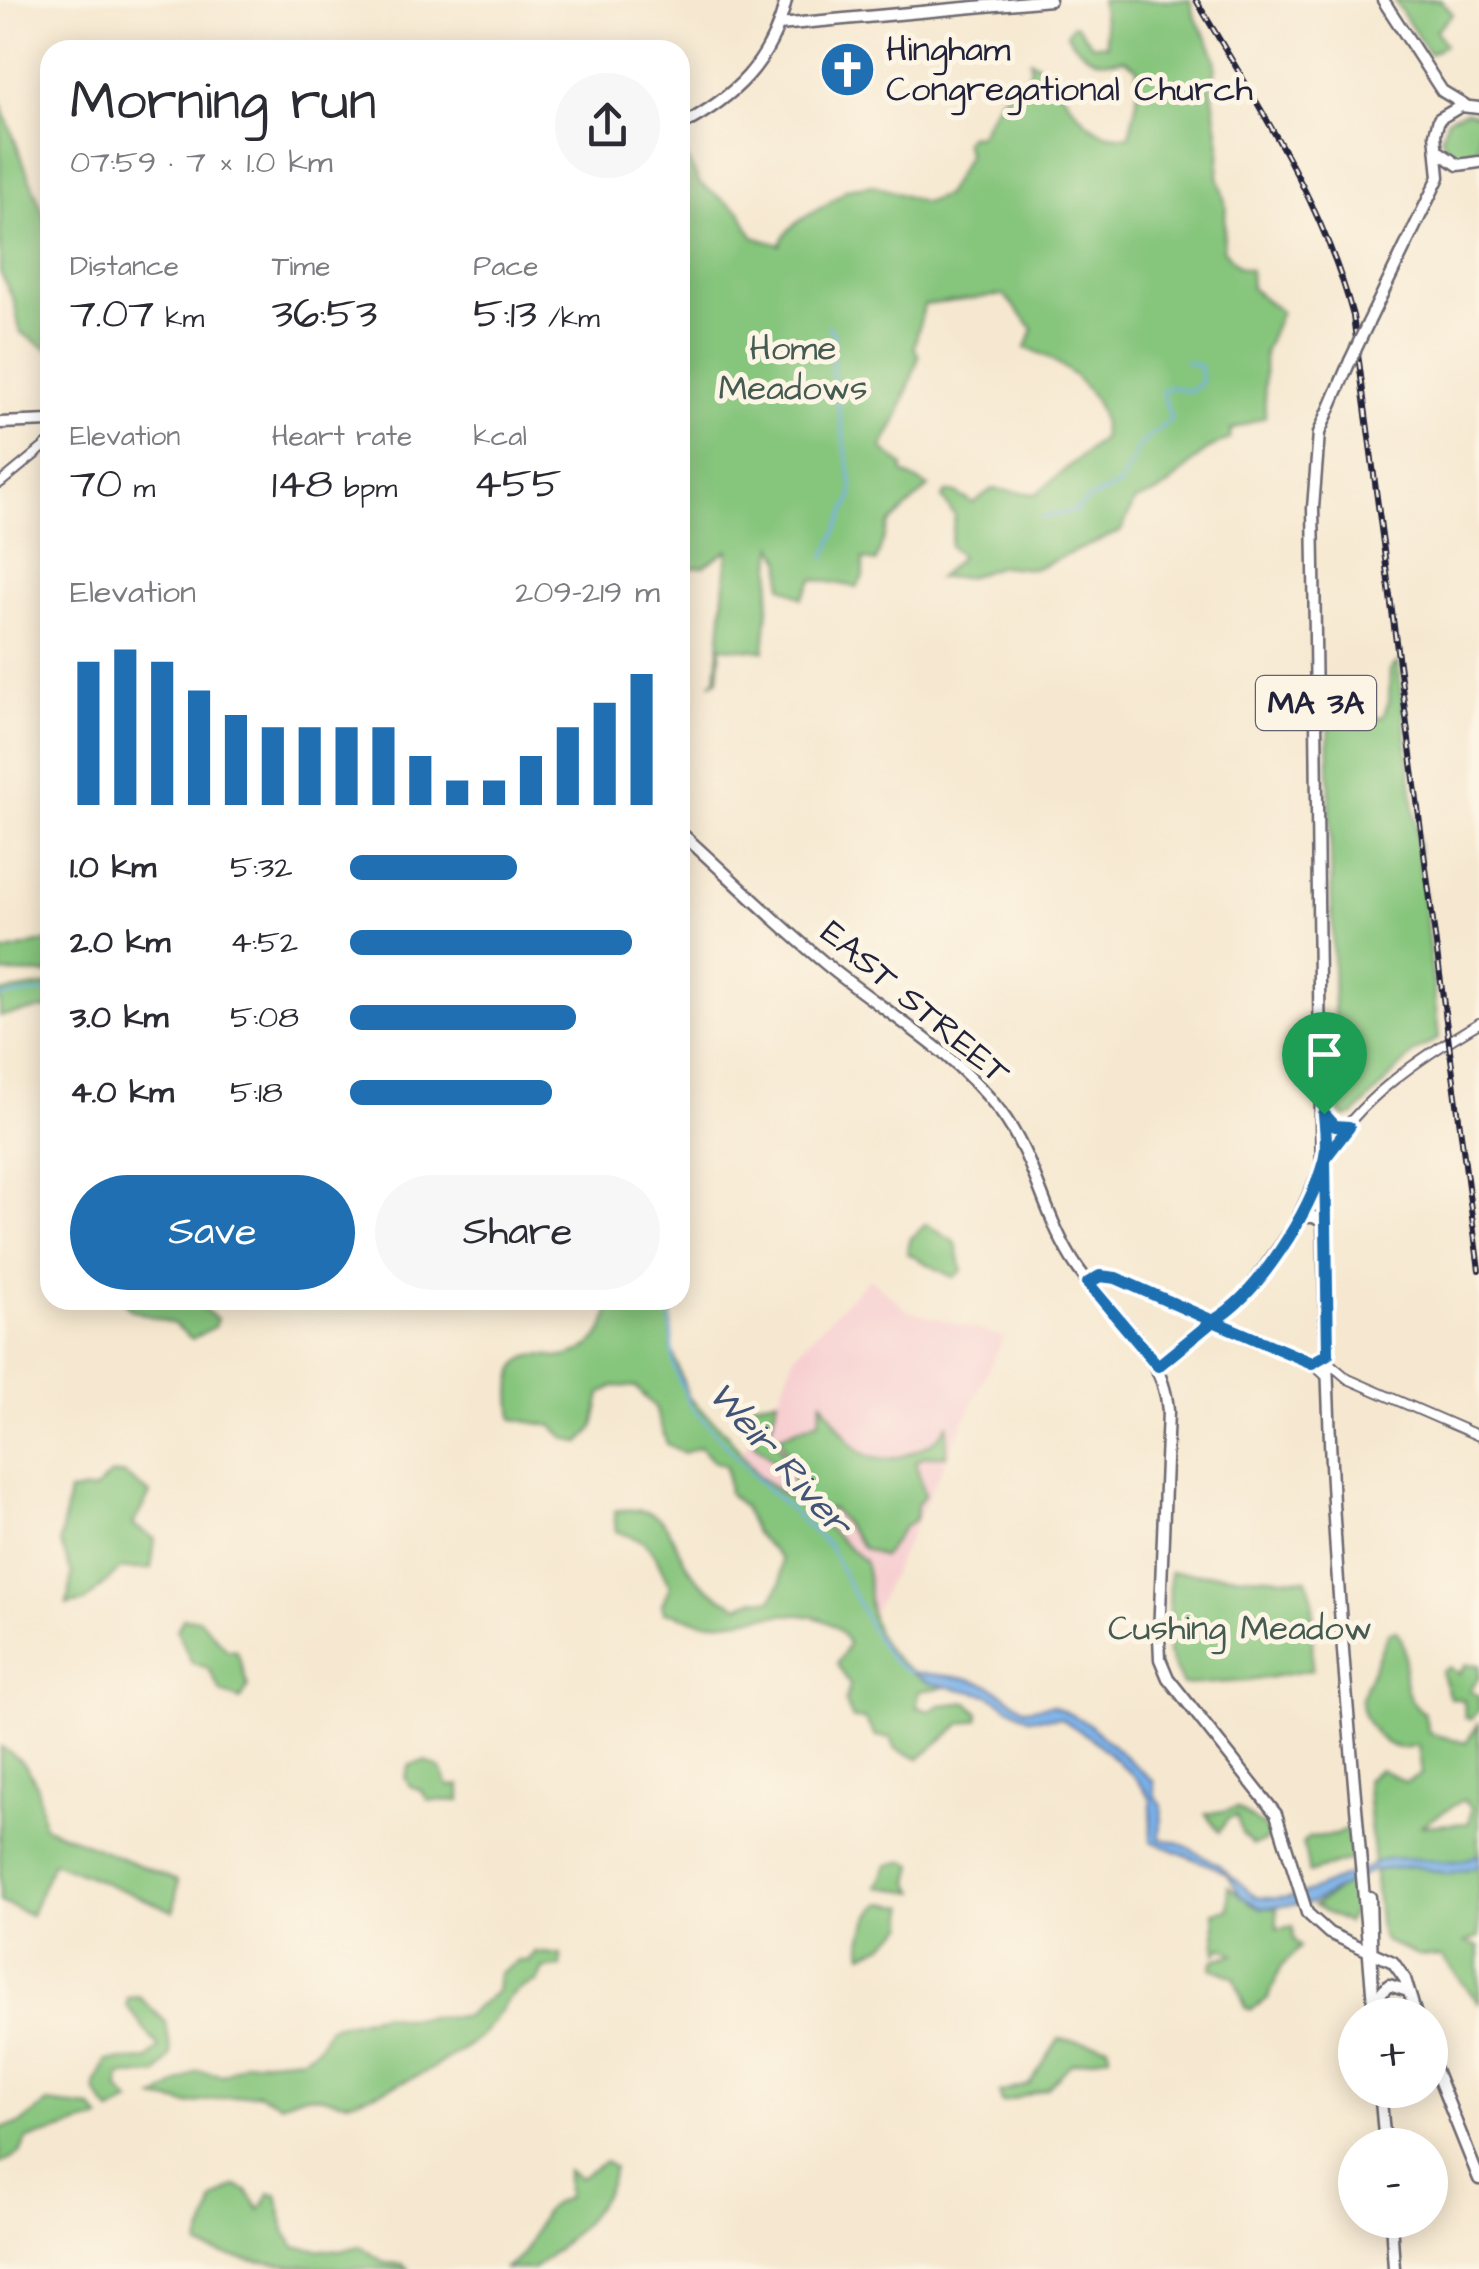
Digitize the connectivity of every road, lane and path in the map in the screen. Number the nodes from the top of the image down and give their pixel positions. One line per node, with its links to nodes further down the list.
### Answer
1 (786, 0): 4 (main road)
2 (1050, 0): 4 (main road)
3 (1383, 0): 5 (main road)
4 (779, 25): 9 (main road)
5 (1442, 91): 6 (main road); 8 (main road, MA 3A)
6 (1466, 105): 7 (main road); 8 (main road)
7 (1479, 108)
8 (1442, 115): 10 (main road, MA 3A)
9 (690, 120)
10 (1439, 151): 12 (main road); 13 (main road, MA 3A)
11 (1478, 164): 12 (main road)
12 (1458, 165): 13 (main road, MA 3A)
13 (1439, 178): 20 (main road, MA 3A, bridge)
14 (40, 421): 15 (main road)
15 (0, 423)
16 (40, 450): 17 (street)
17 (0, 483)
18 (690, 841): 25 (main road, EAST STREET)
19 (1479, 1023): 21 (street)
20 (1324, 1114): 21 (street); 22 (main road, MA 3A)
21 (1349, 1127): 22 (street)
22 (1325, 1158): 23 (main road); 24 (main road, MA 3A)
23 (1299, 1218): 24 (main road); 26 (main road)
24 (1326, 1224): 27 (main road, MA 3A)
25 (1088, 1283): 26 (street); 29 (main road, EAST STREET)
26 (1213, 1321): 28 (street); 29 (main road)
27 (1328, 1358): 28 (street); 30 (street); 31 (main road, MA 3A)
28 (1312, 1363): 31 (street)
29 (1158, 1366): 33 (main road, EAST STREET)
30 (1348, 1379): 31 (street); 32 (street)
31 (1329, 1382): 33 (main road, MA 3A)
32 (1479, 1436)
33 (1370, 1948): 34 (main road, EAST STREET); 35 (main road, MA 3A)
34 (1409, 1991): 36 (main road); 37 (main road, EAST STREET)
35 (1374, 1998)
36 (1381, 1998)
37 (1411, 1998)
38 (1448, 2103): 39 (main road)
39 (1479, 2180)
40 (1392, 2238): 41 (main road)
41 (1394, 2269)

